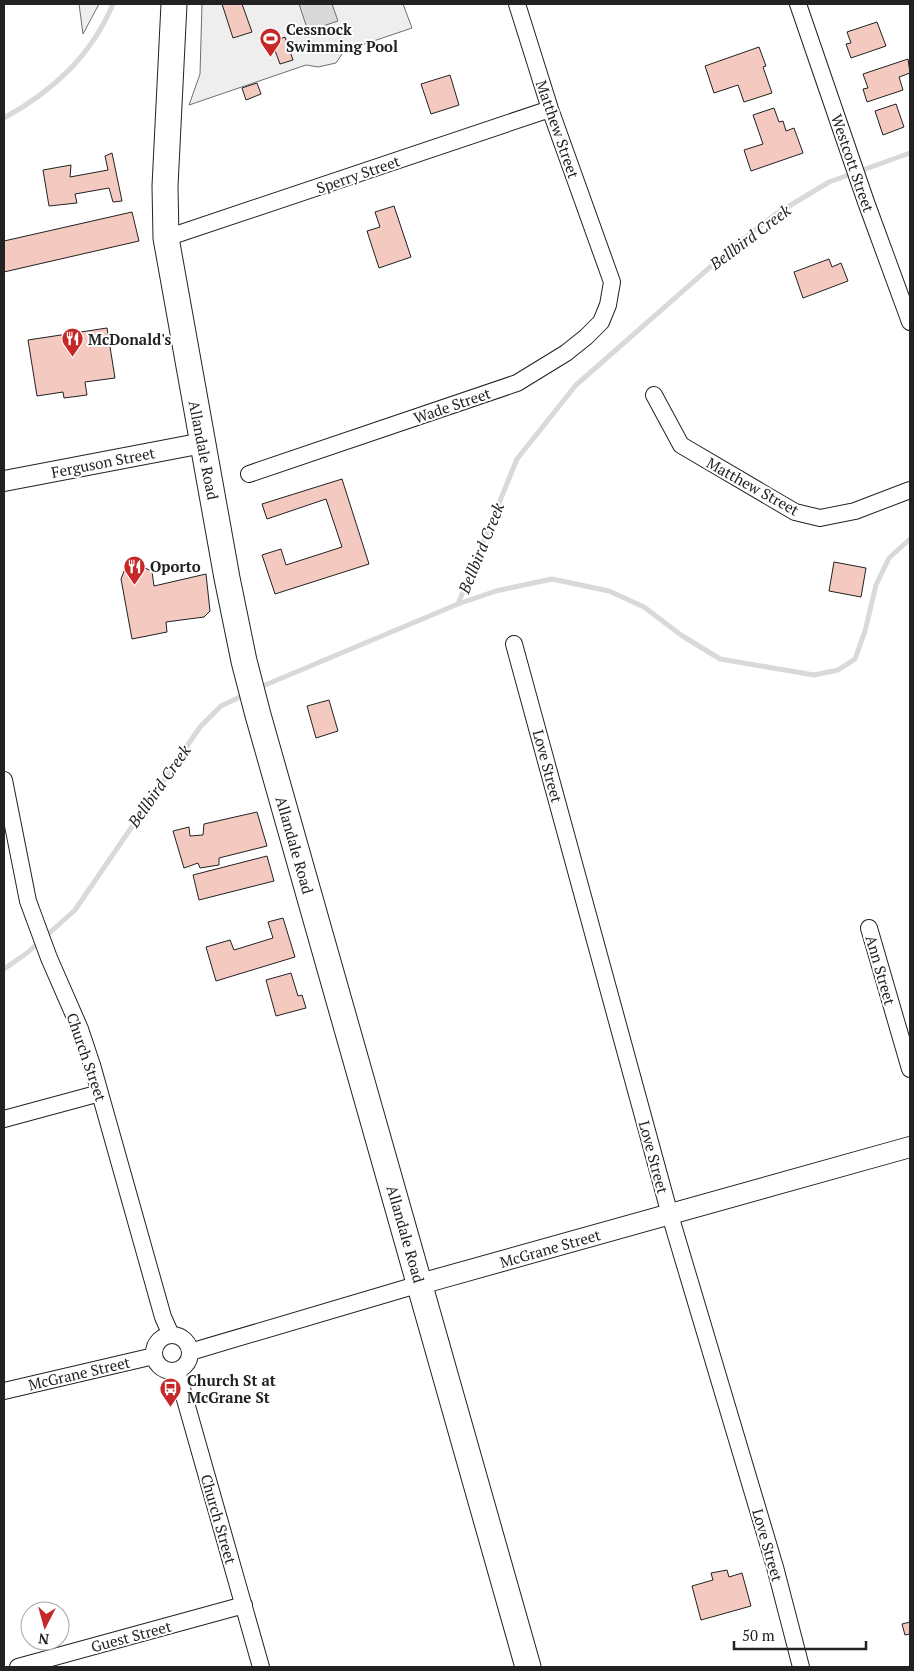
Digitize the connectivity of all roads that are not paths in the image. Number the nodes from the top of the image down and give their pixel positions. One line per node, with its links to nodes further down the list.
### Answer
1 (174, 4): 5 (main road, Allandale Road)
2 (517, 4): 4 (street, Matthew Street)
3 (798, 4): 7 (street, Westcott Street)
4 (550, 109): 5 (street, Sperry Street); 6 (street, Matthew Street)
5 (166, 238): 9 (main road, Allandale Road)
6 (612, 282): 10 (street, Wade Street)
7 (909, 316)
8 (654, 395): 12 (street, Matthew Street)
9 (203, 443): 11 (street, Ferguson Street); 21 (main road, Allandale Road)
10 (249, 474)
11 (4, 481)
12 (910, 490)
13 (514, 644): 20 (street, Love Street)
14 (4, 780): 17 (street, Church Street)
15 (869, 928): 16 (street, Ann Street)
16 (910, 1069)
17 (100, 1093): 18 (street); 22 (street, Church Street)
18 (4, 1119)
19 (910, 1147): 20 (street, McGrane Street)
20 (670, 1214): 21 (street, McGrane Street); 31 (street, Love Street)
21 (420, 1284): 23 (street, McGrane Street); 30 (main road, Allandale Road)
22 (171, 1335): 23 (street); 24 (street)
23 (190, 1352): 25 (street)
24 (154, 1356): 25 (street); 26 (street, McGrane Street)
25 (178, 1371): 27 (street, Church Street)
26 (4, 1391)
27 (244, 1605): 28 (street, Guest Street); 29 (street, Church Street)
28 (18, 1667)
29 (261, 1667)
30 (528, 1667)
31 (801, 1667)

